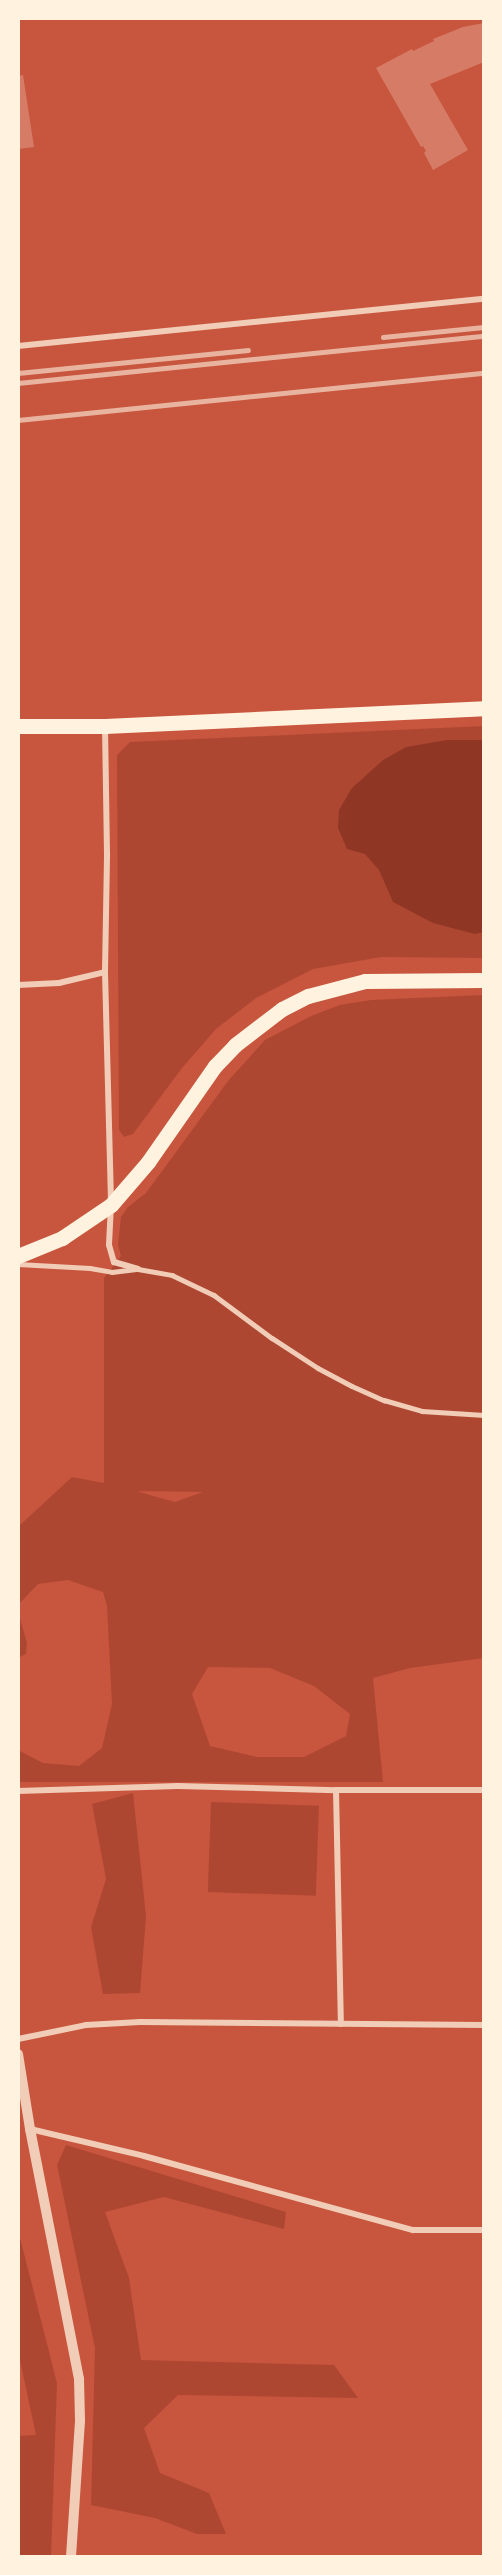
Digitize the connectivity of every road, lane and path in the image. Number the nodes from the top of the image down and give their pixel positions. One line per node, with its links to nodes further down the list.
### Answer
1 (484, 299): 2 (street)
2 (18, 346)
3 (484, 708): 5 (main road)
4 (18, 726): 5 (main road)
5 (105, 726): 6 (street)
6 (105, 972): 8 (street); 9 (street)
7 (484, 980): 9 (main road)
8 (18, 985)
9 (111, 1205): 10 (main road); 12 (street)
10 (18, 1256)
11 (18, 1264): 12 (lane)
12 (138, 1269): 13 (lane)
13 (484, 1415)
14 (336, 1790): 15 (street); 16 (street); 17 (street)
15 (484, 1790)
16 (18, 1791)
17 (341, 2024): 18 (street); 19 (street)
18 (484, 2025)
19 (18, 2039)
20 (18, 2054): 21 (street)
21 (30, 2129): 22 (street); 23 (street)
22 (484, 2230)
23 (71, 2557)

